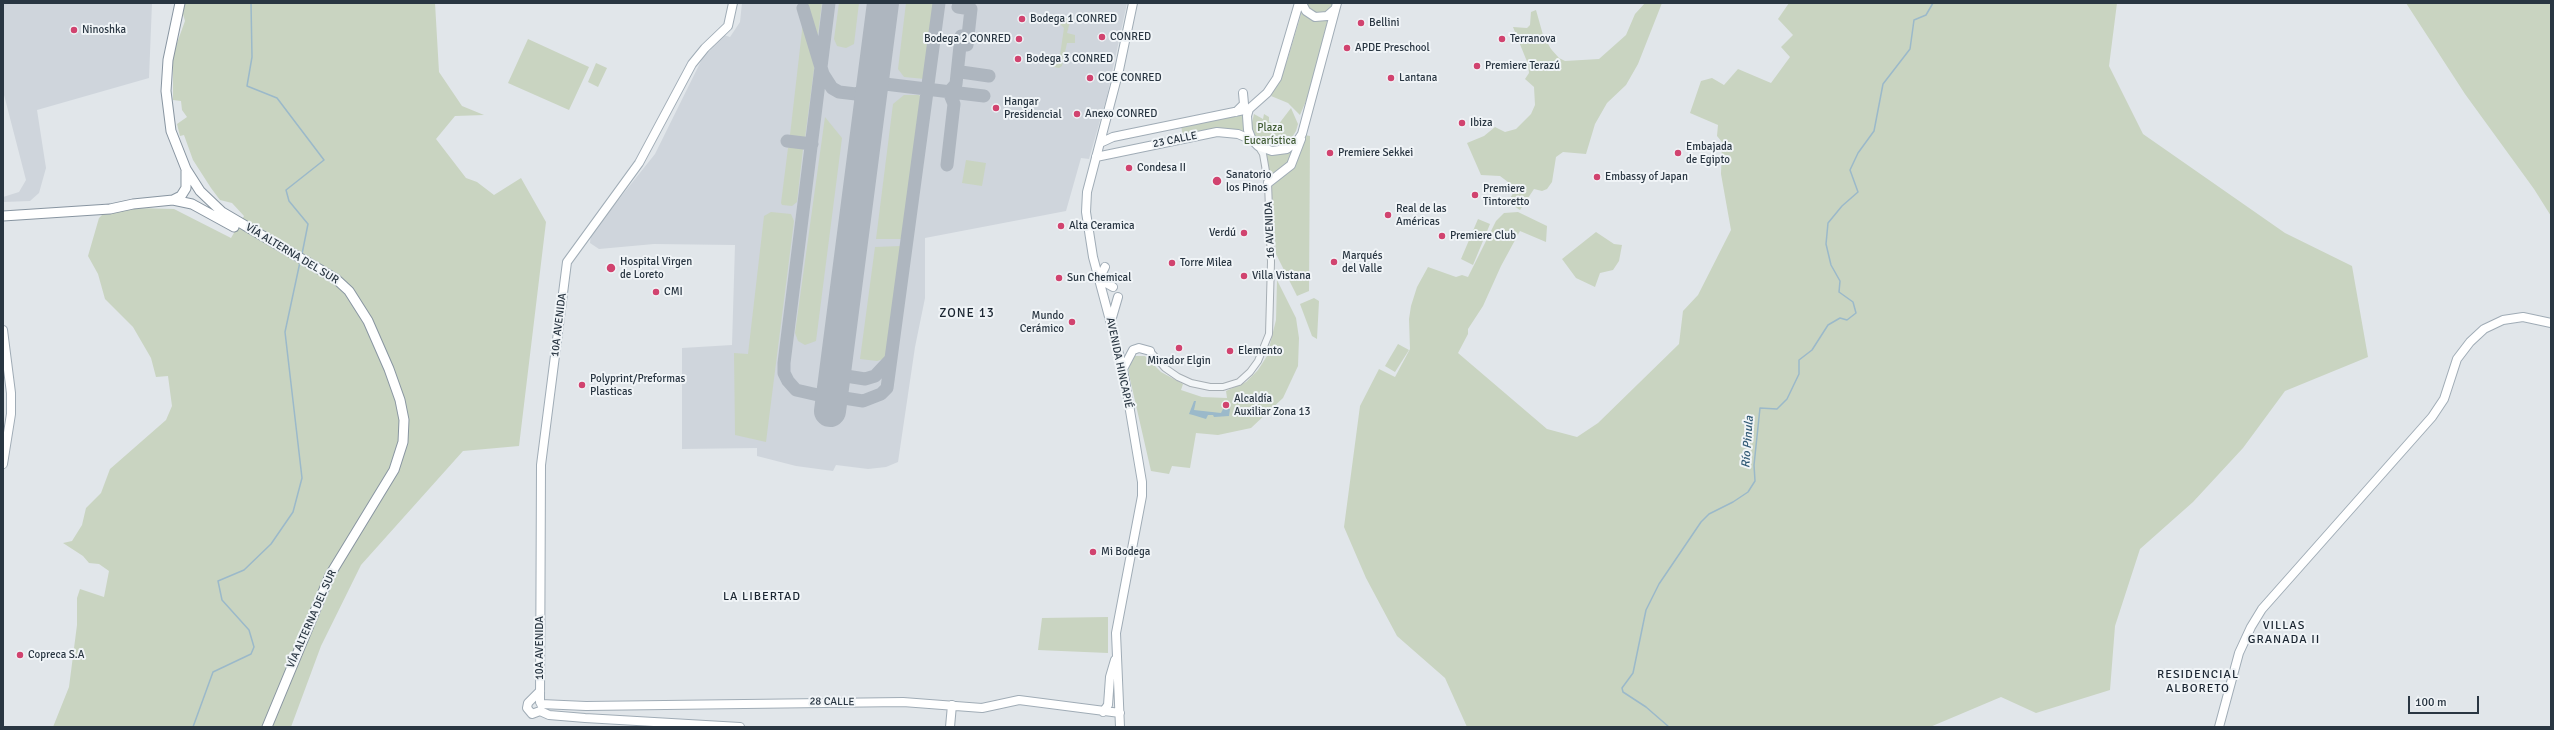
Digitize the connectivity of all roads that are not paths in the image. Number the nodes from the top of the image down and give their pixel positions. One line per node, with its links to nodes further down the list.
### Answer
1 (180, 3): 17 (highway, VÍA ALTERNA DEL SUR)
2 (1132, 3): 10 (main road, AVENIDA HINCAPIÉ)
3 (1301, 3): 4 (main road); 7 (main road)
4 (1336, 5): 11 (main road)
5 (732, 7): 36 (main road, 10A AVENIDA)
6 (1243, 93): 8 (main road)
7 (1249, 109): 8 (main road, 23 CALLE); 15 (main road)
8 (1234, 113): 9 (main road, 23 CALLE)
9 (1177, 124): 12 (main road, 23 CALLE); 13 (main road)
10 (1104, 128): 12 (main road); 14 (main road, AVENIDA HINCAPIÉ)
11 (1302, 134): 15 (main road, 23 CALLE); 18 (main road)
12 (1112, 137): 14 (main road, 23 CALLE)
13 (1180, 139): 15 (main road, 23 CALLE); 16 (main road, 23 CALLE)
14 (1100, 143): 16 (main road, AVENIDA HINCAPIÉ)
15 (1255, 143): 18 (street, 16 AVENIDA)
16 (1096, 157): 25 (main road, AVENIDA HINCAPIÉ)
17 (186, 169): 19 (highway); 23 (highway, VÍA ALTERNA DEL SUR)
18 (1268, 183): 31 (street, 16 AVENIDA)
19 (173, 200): 20 (highway, VÍA ALTERNA DEL SUR); 23 (highway, VÍA ALTERNA DEL SUR)
20 (133, 204): 21 (highway); 22 (highway, VÍA ALTERNA DEL SUR)
21 (3, 210)
22 (3, 216)
23 (233, 223): 33 (highway, VÍA ALTERNA DEL SUR); 33 (highway, VÍA ALTERNA DEL SUR)
24 (1105, 267): 25 (main road)
25 (1099, 279): 26 (main road); 28 (main road, AVENIDA HINCAPIÉ)
26 (1113, 286)
27 (1118, 297): 28 (main road)
28 (1111, 321): 32 (main road, AVENIDA HINCAPIÉ)
29 (2551, 323): 44 (main road)
30 (3, 330): 34 (main road)
31 (1150, 351): 32 (main road)
32 (1123, 369): 35 (main road, AVENIDA HINCAPIÉ)
33 (394, 387): 40 (highway, VÍA ALTERNA DEL SUR)
34 (3, 464)
35 (1116, 651): 38 (main road); 39 (main road, AVENIDA HINCAPIÉ)
36 (538, 704): 37 (main road, 28 CALLE); 41 (main road)
37 (952, 705): 38 (main road, 28 CALLE); 42 (main road)
38 (1103, 712): 39 (main road, 28 CALLE)
39 (1120, 713): 43 (main road, AVENIDA HINCAPIÉ)
40 (264, 726)
41 (740, 727)
42 (950, 727)
43 (1120, 727)
44 (2220, 727)

